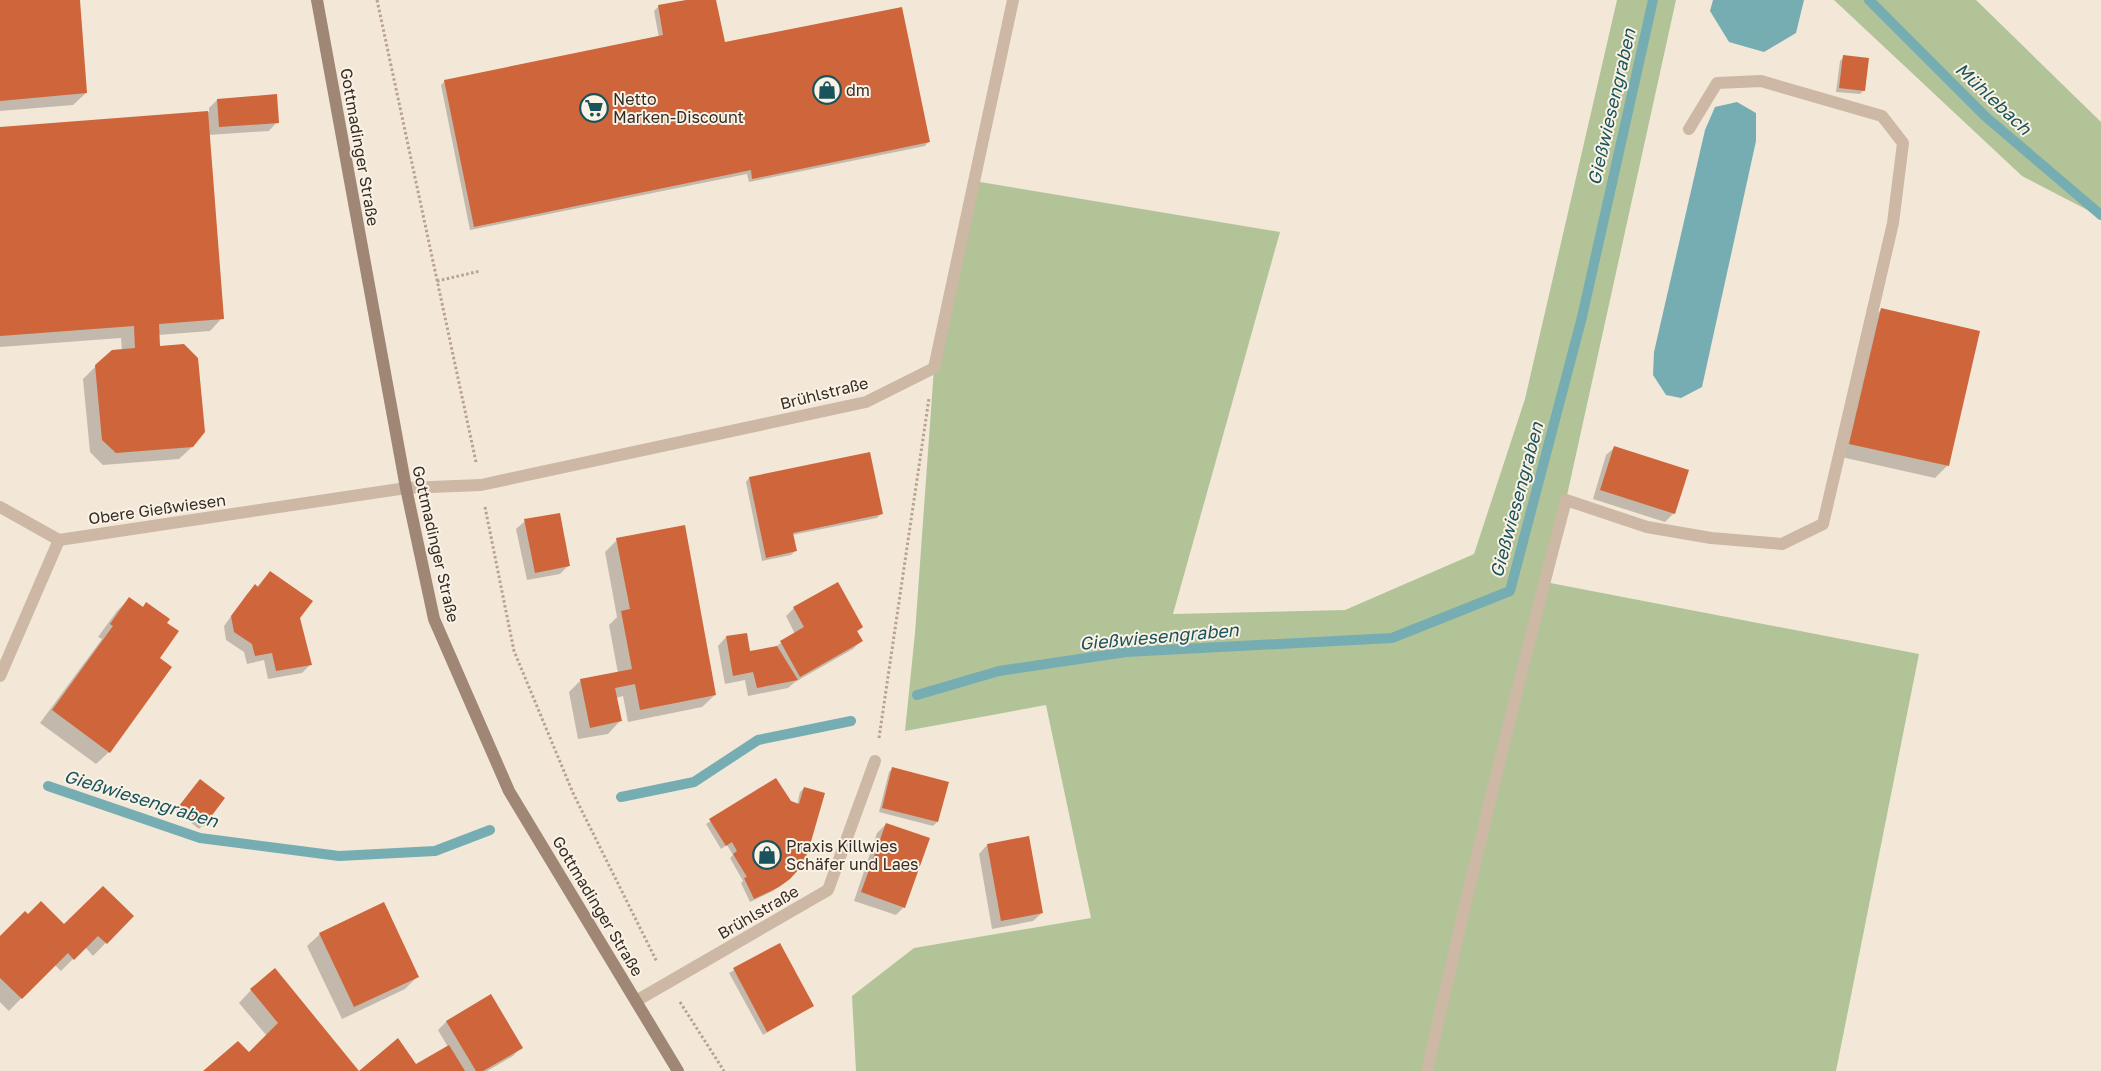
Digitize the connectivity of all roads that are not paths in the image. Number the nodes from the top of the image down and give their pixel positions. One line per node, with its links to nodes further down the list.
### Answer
1 (317, 0): 4 (main road, Gottmadinger Straße)
2 (1013, 0): 4 (street, Brühlstraße)
3 (1689, 129): 11 (street)
4 (406, 488): 6 (street, Obere Gießwiesen); 9 (main road, Gottmadinger Straße)
5 (0, 507): 6 (street)
6 (59, 540): 7 (street)
7 (0, 676)
8 (875, 761): 9 (street, Brühlstraße)
9 (636, 1001): 10 (main road, Gottmadinger Straße)
10 (678, 1071)
11 (1426, 1071)

